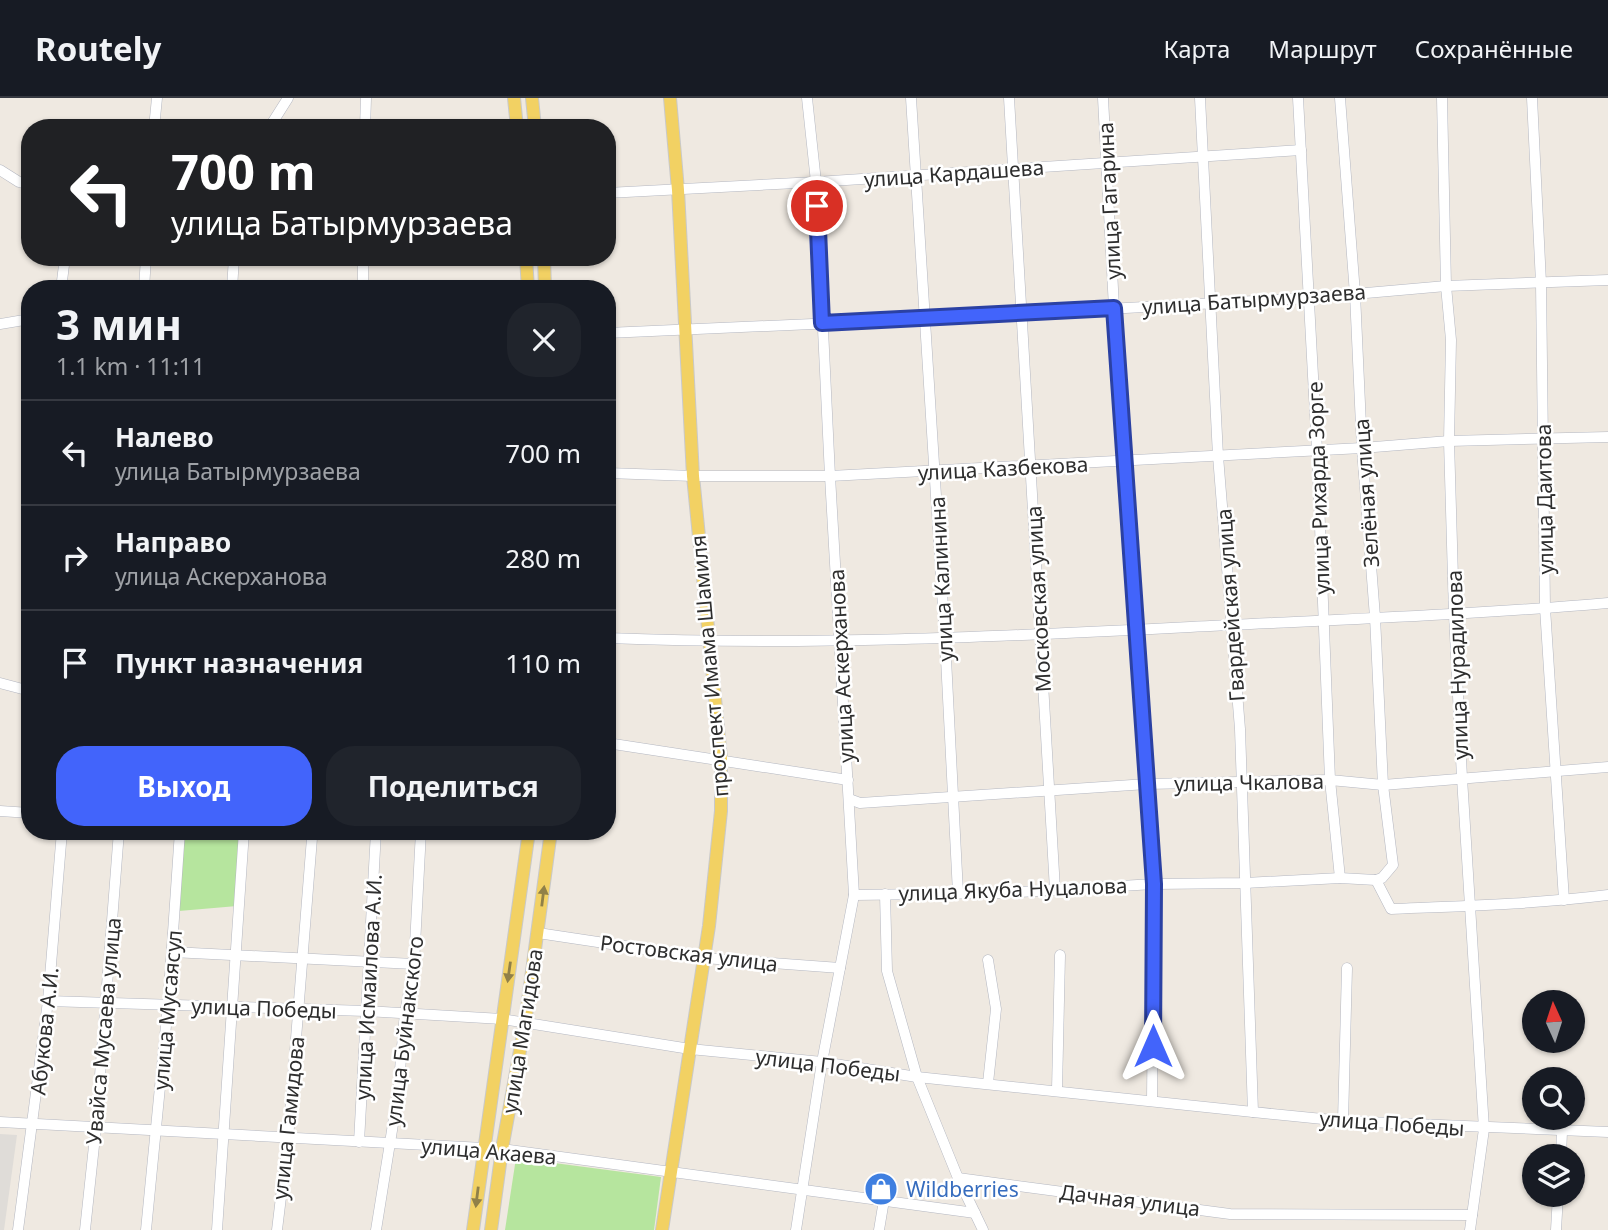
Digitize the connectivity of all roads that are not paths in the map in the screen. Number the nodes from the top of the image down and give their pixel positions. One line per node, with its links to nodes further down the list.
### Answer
1 (157, 98): 16 (street)
2 (288, 98): 17 (street)
3 (366, 98): 18 (street)
4 (514, 98): 19 (main road)
5 (532, 98): 20 (main road)
6 (670, 98): 29 (main road, проспект Имама Шамиля)
7 (807, 98): 27 (street, улица Аскерханова)
8 (911, 98): 26 (street, улица Калинина)
9 (1009, 98): 24 (street, Московская улица)
10 (1103, 98): 23 (street, улица Гагарина)
11 (1200, 98): 22 (street, Гвардейская улица)
12 (1298, 98): 21 (street, улица Рихарда Зорге)
13 (1340, 98): 34 (street, Зелёная улица)
14 (1442, 98): 33 (street, улица Нурадилова)
15 (1532, 98): 32 (street, улица Даитова)
16 (156, 119)
17 (275, 119)
18 (365, 119)
19 (516, 119)
20 (534, 119)
21 (1301, 150): 22 (street, улица Кардашева); 35 (street, улица Рихарда Зорге)
22 (1204, 156): 23 (street, улица Кардашева); 36 (street, Гвардейская улица)
23 (1107, 163): 24 (street, улица Кардашева); 37 (street, улица Гагарина)
24 (1013, 169): 26 (street, улица Кардашева); 38 (street, Московская улица)
25 (0, 170): 28 (street)
26 (915, 175): 27 (street, улица Кардашева); 39 (street, улица Калинина)
27 (816, 182): 29 (street, улица Кардашева); 41 (street, улица Аскерханова)
28 (21, 183)
29 (678, 190): 30 (street, улица Кардашева); 43 (main road, проспект Имама Шамиля)
30 (616, 193)
31 (1608, 280): 32 (street, улица Батырмурзаева)
32 (1541, 282): 33 (street, улица Батырмурзаева); 46 (street, улица Даитова)
33 (1446, 286): 34 (street, улица Батырмурзаева); 47 (street, улица Нурадилова)
34 (1355, 294): 35 (street, улица Батырмурзаева); 48 (street, Зелёная улица)
35 (1309, 298): 36 (street, улица Батырмурзаева); 49 (street, улица Рихарда Зорге)
36 (1209, 303): 37 (street, улица Батырмурзаева); 50 (street, Гвардейская улица)
37 (1114, 308): 38 (street, улица Батырмурзаева); 51 (street, улица Гагарина)
38 (1022, 313): 39 (street, улица Батырмурзаева); 52 (street, Московская улица)
39 (925, 319): 41 (street, улица Батырмурзаева); 53 (street, улица Калинина)
40 (21, 320): 42 (street)
41 (822, 323): 43 (street, улица Батырмурзаева); 56 (street, улица Аскерханова)
42 (0, 324)
43 (684, 330): 44 (street, улица Батырмурзаева); 55 (main road, проспект Имама Шамиля)
44 (616, 333)
45 (1608, 437): 46 (street, улица Казбекова)
46 (1543, 439): 47 (street, улица Казбекова); 58 (street, улица Даитова)
47 (1449, 441): 48 (street, улица Казбекова); 59 (street, улица Нурадилова)
48 (1362, 449): 49 (street, улица Казбекова); 60 (street, Зелёная улица)
49 (1317, 450): 50 (street, улица Казбекова); 61 (street, улица Рихарда Зорге)
50 (1218, 456): 51 (street, улица Казбекова); 62 (street, Гвардейская улица)
51 (1125, 461): 52 (street, улица Казбекова); 63 (street, улица Гагарина)
52 (1031, 467): 53 (street, улица Казбекова); 64 (street, Московская улица)
53 (935, 472): 56 (street, улица Казбекова); 66 (street, улица Калинина)
54 (616, 473): 55 (street, улица Казбекова)
55 (693, 476): 56 (street, улица Казбекова); 67 (main road, проспект Имама Шамиля)
56 (830, 476): 68 (street, улица Аскерханова)
57 (1608, 603): 58 (street)
58 (1545, 608): 59 (street); 74 (street, улица Даитова)
59 (1454, 613): 60 (street); 75 (street, улица Нурадилова)
60 (1375, 617): 61 (street); 80 (street, Зелёная улица)
61 (1324, 620): 62 (street); 76 (street, улица Рихарда Зорге)
62 (1233, 625): 63 (street); 78 (street, Гвардейская улица)
63 (1137, 630): 64 (street); 79 (street, улица Гагарина)
64 (1041, 634): 66 (street); 81 (street, Московская улица)
65 (616, 638): 67 (street)
66 (945, 639): 68 (street); 82 (street, улица Калинина)
67 (708, 642): 68 (street); 72 (main road, проспект Имама Шамиля)
68 (840, 642): 77 (street, улица Аскерханова)
69 (0, 683): 70 (street)
70 (21, 689)
71 (616, 744): 72 (street)
72 (721, 759): 77 (street); 111 (main road, проспект Имама Шамиля)
73 (1608, 767): 74 (street, улица Чкалова)
74 (1556, 771): 75 (street, улица Чкалова); 104 (street, улица Даитова)
75 (1462, 778): 80 (street, улица Чкалова); 105 (street, улица Нурадилова)
76 (1330, 779): 78 (street, улица Чкалова); 80 (street, улица Чкалова); 95 (street, улица Рихарда Зорге)
77 (848, 780): 83 (street, улица Аскерханова)
78 (1241, 782): 79 (street, улица Чкалова); 97 (street, Гвардейская улица)
79 (1147, 784): 81 (street, улица Чкалова); 98 (street, улица Гагарина)
80 (1382, 785): 96 (street, Зелёная улица)
81 (1050, 791): 82 (street, улица Чкалова); 99 (street, Московская улица)
82 (953, 797): 83 (street, улица Чкалова); 100 (street, улица Калинина)
83 (849, 799): 102 (street, улица Аскерханова)
84 (0, 811): 85 (street)
85 (21, 812)
86 (61, 840): 117 (street, Абукова А.И.)
87 (118, 840): 118 (street, Увайса Мусаева улица)
88 (179, 840): 107 (street, улица Мусаясул)
89 (243, 840): 108 (street)
90 (312, 840): 110 (street, улица Гамидова)
91 (376, 840): 113 (street, улица Исмаилова А.И.)
92 (421, 840): 114 (street, улица Буйнакского)
93 (528, 840): 124 (main road, улица Магидова, one-way to 124)
94 (550, 840): 106 (main road, улица Магидова, one-way to 94)
95 (1340, 878): 96 (street, улица Якуба Нуцалова); 97 (street, улица Якуба Нуцалова)
96 (1376, 880): 105 (street)
97 (1245, 883): 98 (street, улица Якуба Нуцалова); 132 (street, Гвардейская улица)
98 (1154, 884): 99 (street, улица Якуба Нуцалова); 131 (street, улица Гагарина)
99 (1055, 890): 100 (street, улица Якуба Нуцалова)
100 (958, 893): 101 (street, улица Якуба Нуцалова)
101 (884, 894): 102 (street, улица Якуба Нуцалова); 128 (street)
102 (854, 895): 115 (street, улица Аскерханова)
103 (1608, 895): 104 (street)
104 (1564, 900): 105 (street)
105 (1470, 906): 137 (street, улица Нурадилова)
106 (538, 933): 111 (street, Ростовская улица); 125 (main road, улица Магидова)
107 (172, 952): 108 (street); 119 (street, улица Мусаясул)
108 (236, 955): 110 (street); 120 (street)
109 (1060, 955): 130 (street)
110 (304, 958): 113 (street); 121 (street, улица Гамидова)
111 (704, 958): 115 (street, Ростовская улица); 126 (main road, проспект Имама Шамиля)
112 (988, 960): 129 (street)
113 (369, 961): 114 (street); 122 (street, улица Исмаилова А.И.)
114 (414, 964): 123 (street, улица Буйнакского)
115 (840, 968): 127 (street, улица Аскерханова)
116 (1347, 968): 133 (street)
117 (48, 1001): 118 (street, улица Победы); 135 (street, Абукова А.И.)
118 (105, 1003): 119 (street, улица Победы); 136 (street, Увайса Мусаева улица)
119 (168, 1005): 120 (street, улица Победы); 138 (street, улица Мусаясул)
120 (233, 1008): 121 (street, улица Победы); 141 (street)
121 (299, 1009): 122 (street, улица Победы); 142 (street, улица Гамидова)
122 (366, 1011): 123 (street, улица Победы); 143 (street, улица Исмаилова А.И.)
123 (405, 1013): 124 (street, улица Победы); 144 (street, улица Буйнакского)
124 (502, 1019): 125 (street, улица Победы); 146 (main road, улица Магидова)
125 (525, 1023): 126 (street, улица Победы); 147 (main road, улица Магидова)
126 (690, 1049): 127 (street, улица Победы); 148 (main road, проспект Имама Шамиля)
127 (822, 1062): 128 (street, улица Победы); 150 (street, улица Аскерханова)
128 (917, 1077): 129 (street, улица Победы); 149 (street)
129 (988, 1083): 130 (street, улица Победы)
130 (1057, 1090): 131 (street, улица Победы)
131 (1152, 1101): 132 (street, улица Победы)
132 (1253, 1112): 133 (street, улица Победы)
133 (1343, 1121): 137 (street, улица Победы)
134 (0, 1122): 135 (street, улица Акаева)
135 (33, 1124): 136 (street, улица Акаева); 155 (street, Абукова А.И.)
136 (96, 1127): 138 (street, улица Акаева); 156 (street, Увайса Мусаева улица)
137 (1484, 1129): 139 (street, улица Победы); 154 (street, улица Нурадилова)
138 (157, 1131): 141 (street, улица Акаева); 157 (street, улица Мусаясул)
139 (1562, 1131): 140 (street, улица Победы); 145 (street)
140 (1608, 1132)
141 (225, 1135): 142 (street, улица Акаева); 158 (street)
142 (288, 1139): 143 (street, улица Акаева); 159 (street, улица Гамидова)
143 (359, 1142): 144 (street, улица Акаева)
144 (390, 1144): 146 (street, улица Акаева); 160 (street, улица Буйнакского)
145 (1562, 1144)
146 (483, 1147): 147 (street, улица Акаева); 161 (main road, улица Магидова, one-way to 161)
147 (502, 1149): 148 (street, улица Акаева); 162 (main road, улица Магидова)
148 (671, 1171): 150 (street, улица Акаева); 163 (main road, проспект Имама Шамиля)
149 (958, 1178): 153 (street); 154 (street, Дачная улица)
150 (802, 1189): 151 (street, улица Акаева); 164 (street, улица Аскерханова)
151 (884, 1200): 153 (street, улица Акаева); 165 (street)
152 (1558, 1207): 168 (street)
153 (975, 1213): 166 (street)
154 (1472, 1215): 167 (street, улица Нурадилова)
155 (18, 1230)
156 (85, 1230)
157 (146, 1230)
158 (217, 1230)
159 (277, 1230)
160 (376, 1230)
161 (473, 1230)
162 (491, 1230)
163 (662, 1230)
164 (796, 1230)
165 (879, 1230)
166 (983, 1230)
167 (1469, 1230)
168 (1556, 1230)

